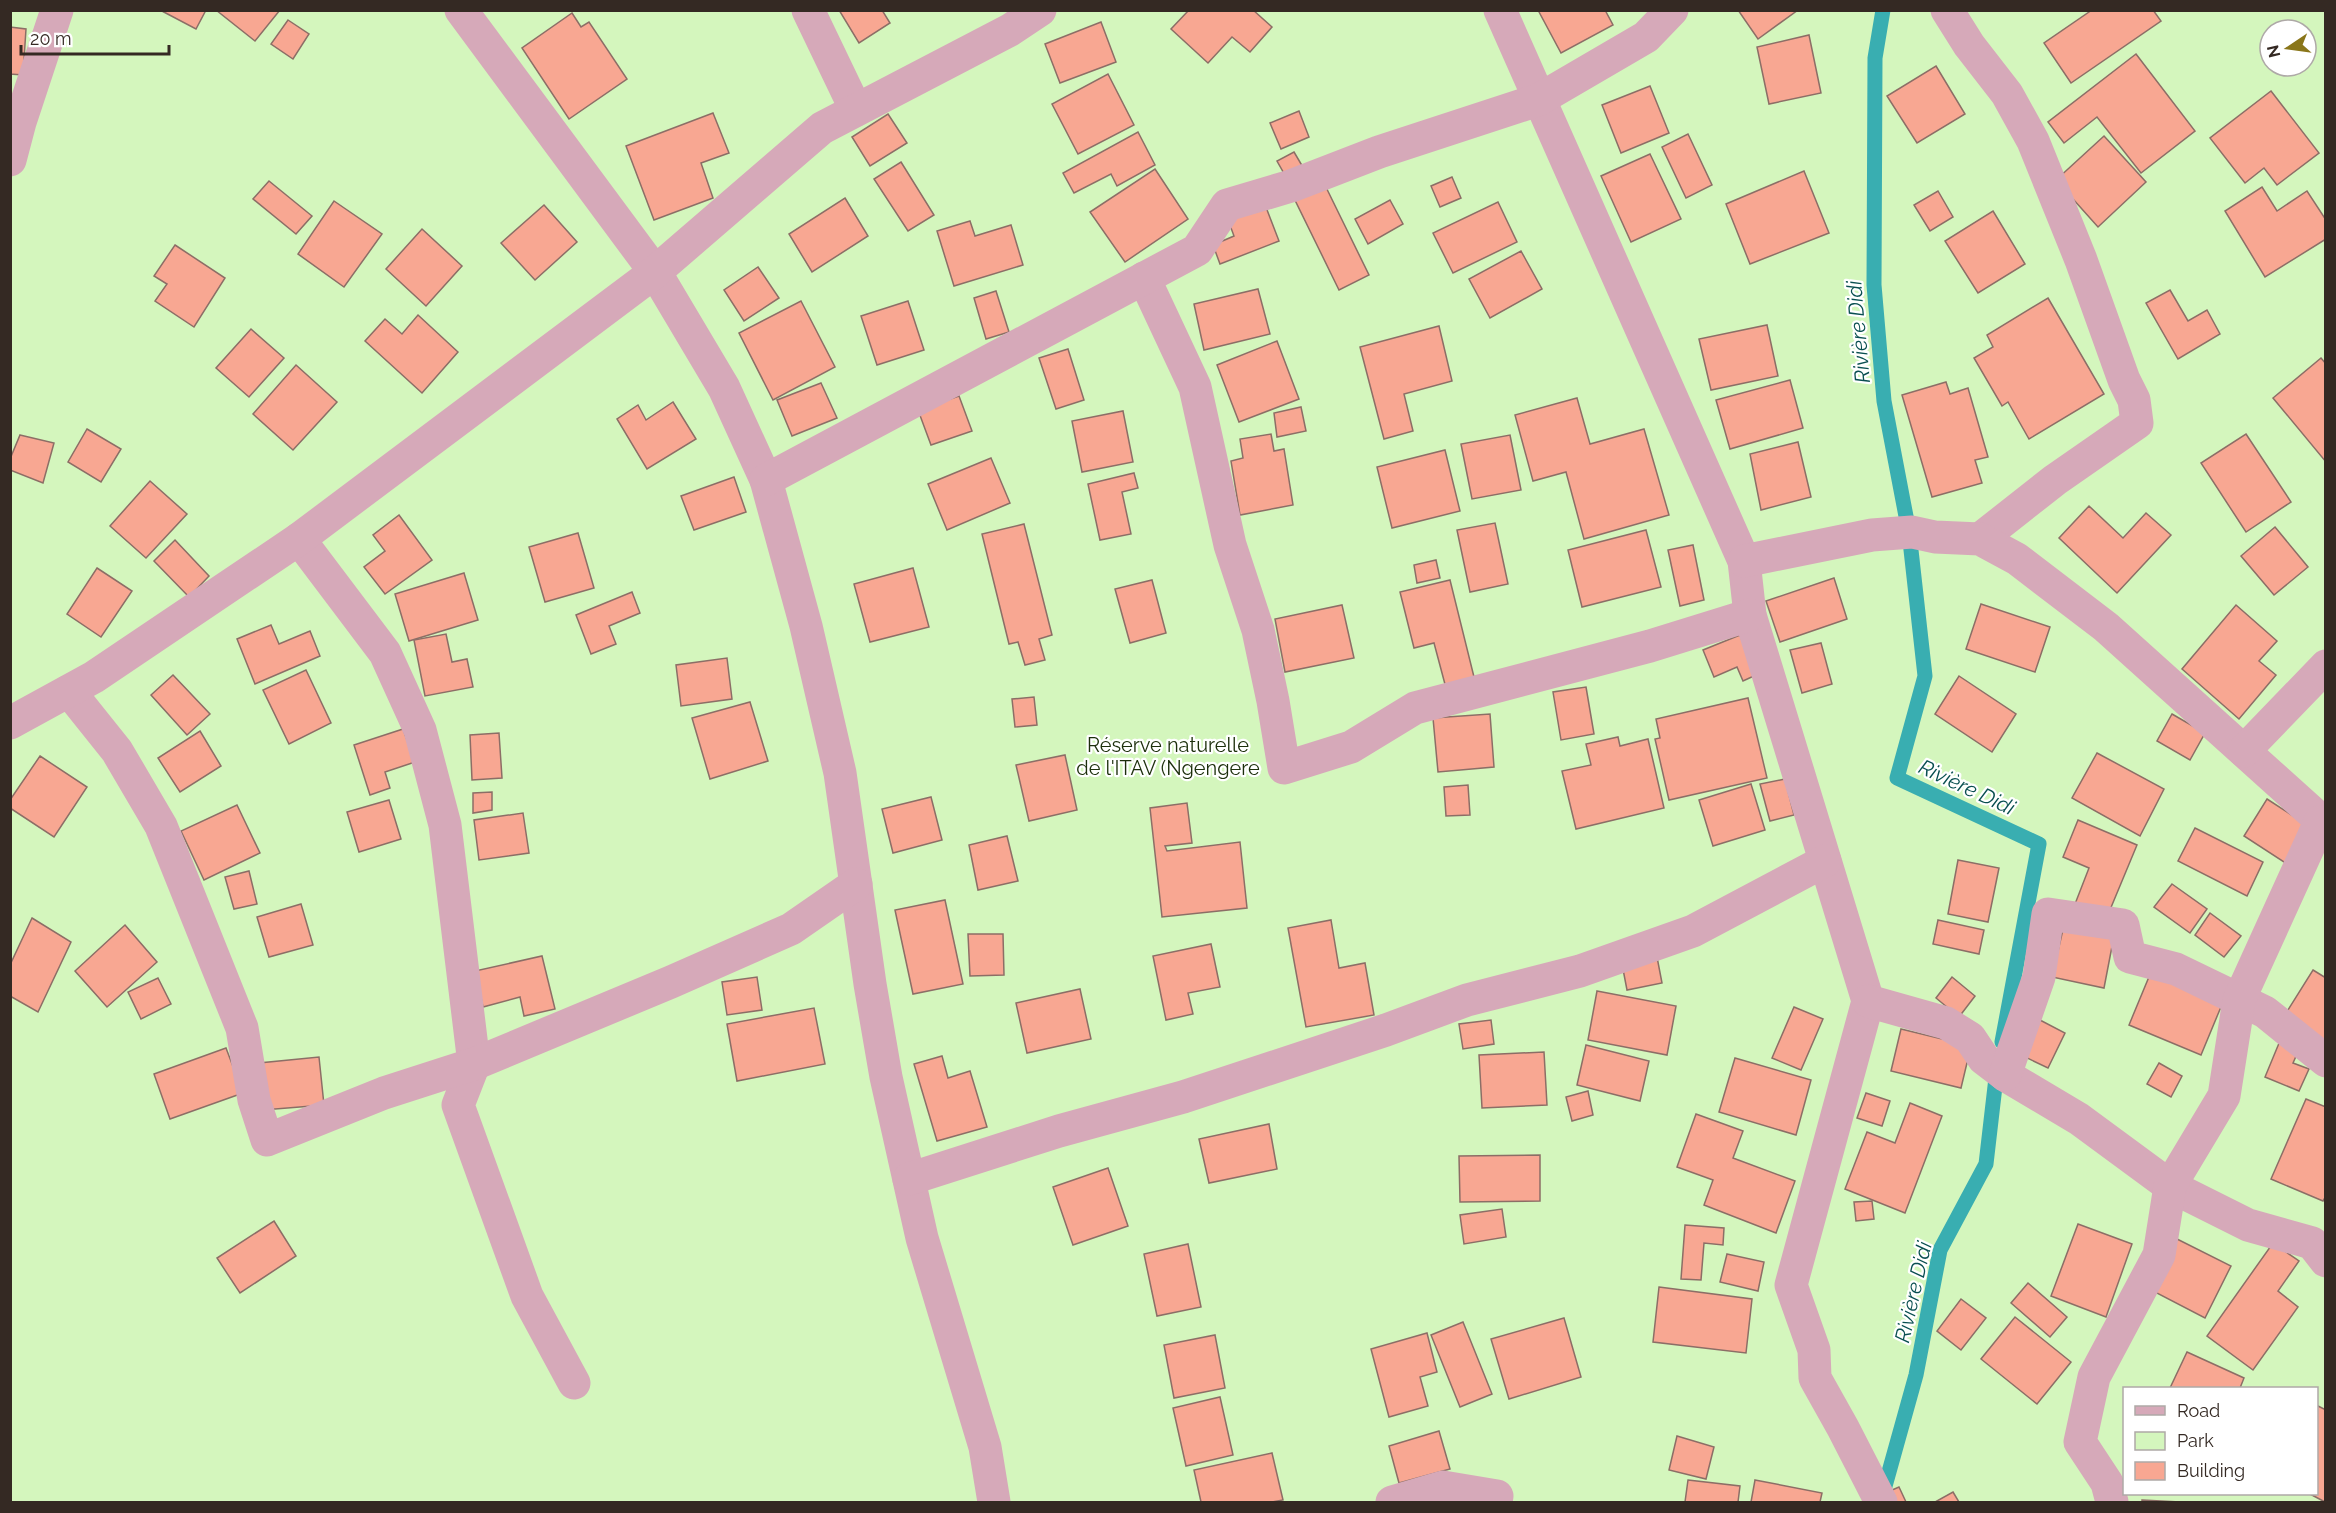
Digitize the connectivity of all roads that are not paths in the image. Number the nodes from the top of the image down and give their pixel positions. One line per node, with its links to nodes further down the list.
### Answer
1 (57, 10): 10 (street)
2 (461, 10): 12 (street)
3 (808, 10): 9 (street)
4 (1040, 10): 9 (street)
5 (1500, 10): 8 (street)
6 (1672, 10): 8 (street)
7 (1947, 10): 16 (street)
8 (1538, 100): 13 (street); 17 (street)
9 (856, 110): 12 (street)
10 (15, 122): 11 (street)
11 (10, 160)
12 (656, 272): 14 (street); 15 (street)
13 (1144, 278): 14 (street); 18 (street)
14 (766, 480): 25 (street)
15 (299, 539): 20 (street); 29 (street)
16 (1980, 539): 17 (street); 22 (street)
17 (1744, 561): 18 (street)
18 (1750, 615): 24 (street)
19 (2325, 666): 22 (street)
20 (69, 691): 21 (street); 29 (street)
21 (10, 723)
22 (2244, 751): 23 (street)
23 (2323, 824): 26 (street)
24 (1825, 861): 27 (street); 31 (street)
25 (856, 884): 29 (street); 31 (street)
26 (2239, 1000): 28 (street); 30 (street); 32 (street)
27 (1868, 1001): 30 (street); 38 (street)
28 (2325, 1061)
29 (474, 1064): 34 (street)
30 (1994, 1067): 32 (street)
31 (909, 1179): 35 (street)
32 (2170, 1186): 33 (street); 39 (street)
33 (2325, 1261)
34 (574, 1383)
35 (994, 1503)
36 (1392, 1503): 37 (street)
37 (1496, 1503)
38 (1881, 1503)
39 (2112, 1503)

